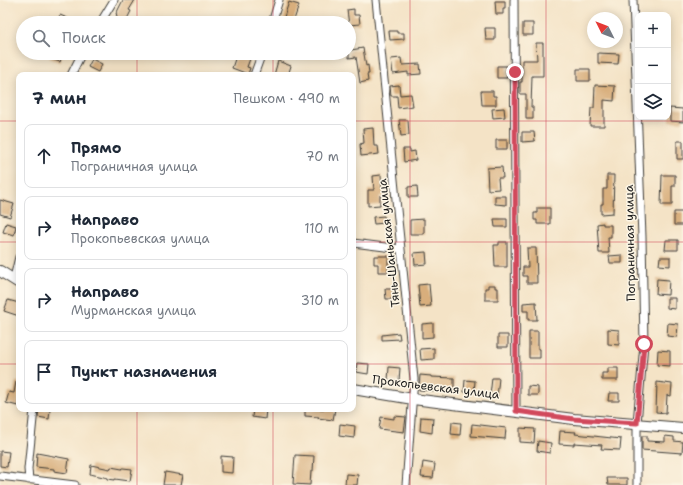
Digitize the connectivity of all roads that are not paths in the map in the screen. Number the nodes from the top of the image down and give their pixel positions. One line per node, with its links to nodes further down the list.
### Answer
1 (114, 0): 6 (street)
2 (279, 0): 7 (street)
3 (376, 0): 13 (street, Тянь-Шаньская улица)
4 (514, 0): 18 (street)
5 (633, 0): 20 (street, Пограничная улица)
6 (104, 16)
7 (274, 16)
8 (78, 60): 10 (street)
9 (259, 60): 11 (street)
10 (72, 72)
11 (255, 72)
12 (356, 243): 13 (street)
13 (401, 248): 17 (street, Тянь-Шаньская улица)
14 (0, 271): 15 (main road)
15 (16, 281)
16 (356, 390): 17 (main road, Прокопьевская улица)
17 (413, 399): 18 (main road, Прокопьевская улица); 26 (street, Тянь-Шаньская улица)
18 (516, 411): 20 (main road, Прокопьевская улица)
19 (34, 412): 23 (street)
20 (637, 423): 21 (main road, Прокопьевская улица); 27 (street, Пограничная улица)
21 (683, 428)
22 (0, 476): 24 (street)
23 (29, 480): 24 (street); 25 (street)
24 (21, 482)
25 (75, 485)
26 (406, 485)
27 (637, 485)

